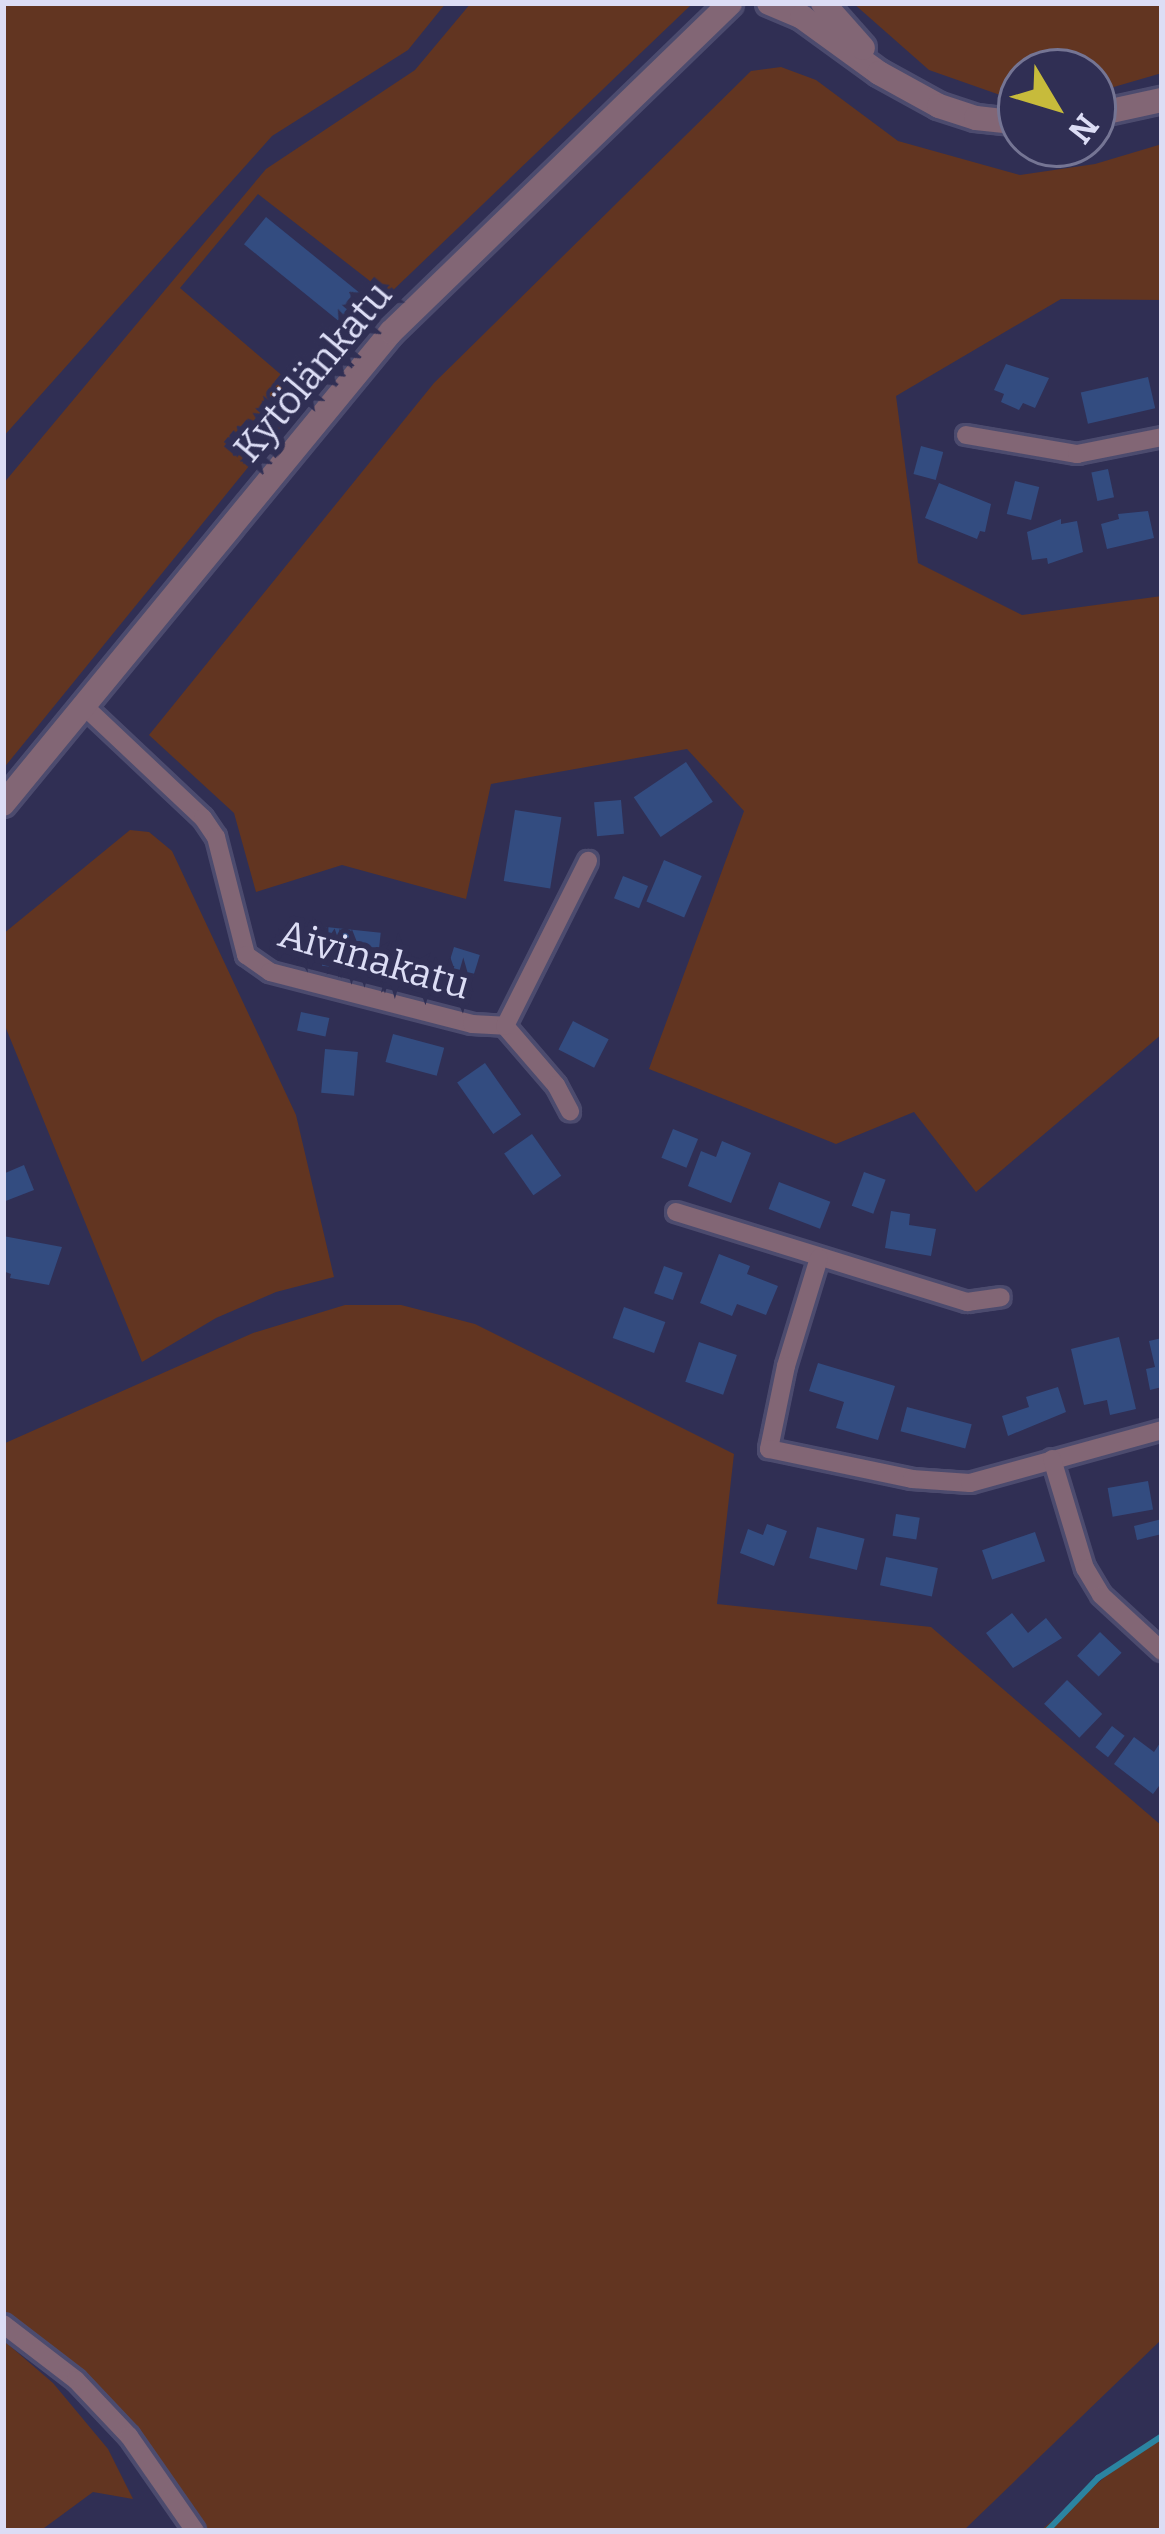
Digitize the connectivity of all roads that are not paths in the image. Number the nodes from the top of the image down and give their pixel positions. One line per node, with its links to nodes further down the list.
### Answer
1 (744, 3): 3 (street, Kytölänkatu)
2 (769, 3): 4 (street)
3 (722, 11): 10 (street, Kytölänkatu)
4 (824, 13): 7 (street)
5 (1162, 100): 6 (street)
6 (1117, 110)
7 (997, 120)
8 (966, 435): 9 (street)
9 (1162, 437)
10 (84, 706): 11 (street, Kytölänkatu); 13 (street, Aivinakatu)
11 (3, 804)
12 (588, 861): 13 (street, Aivinakatu)
13 (505, 1027): 14 (street, Aivinakatu)
14 (570, 1111)
15 (676, 1212): 16 (street)
16 (819, 1258): 17 (street); 19 (street)
17 (1001, 1297)
18 (1162, 1430): 19 (street)
19 (1052, 1459): 20 (street)
20 (1162, 1651)
21 (3, 2324): 22 (street)
22 (196, 2531)

